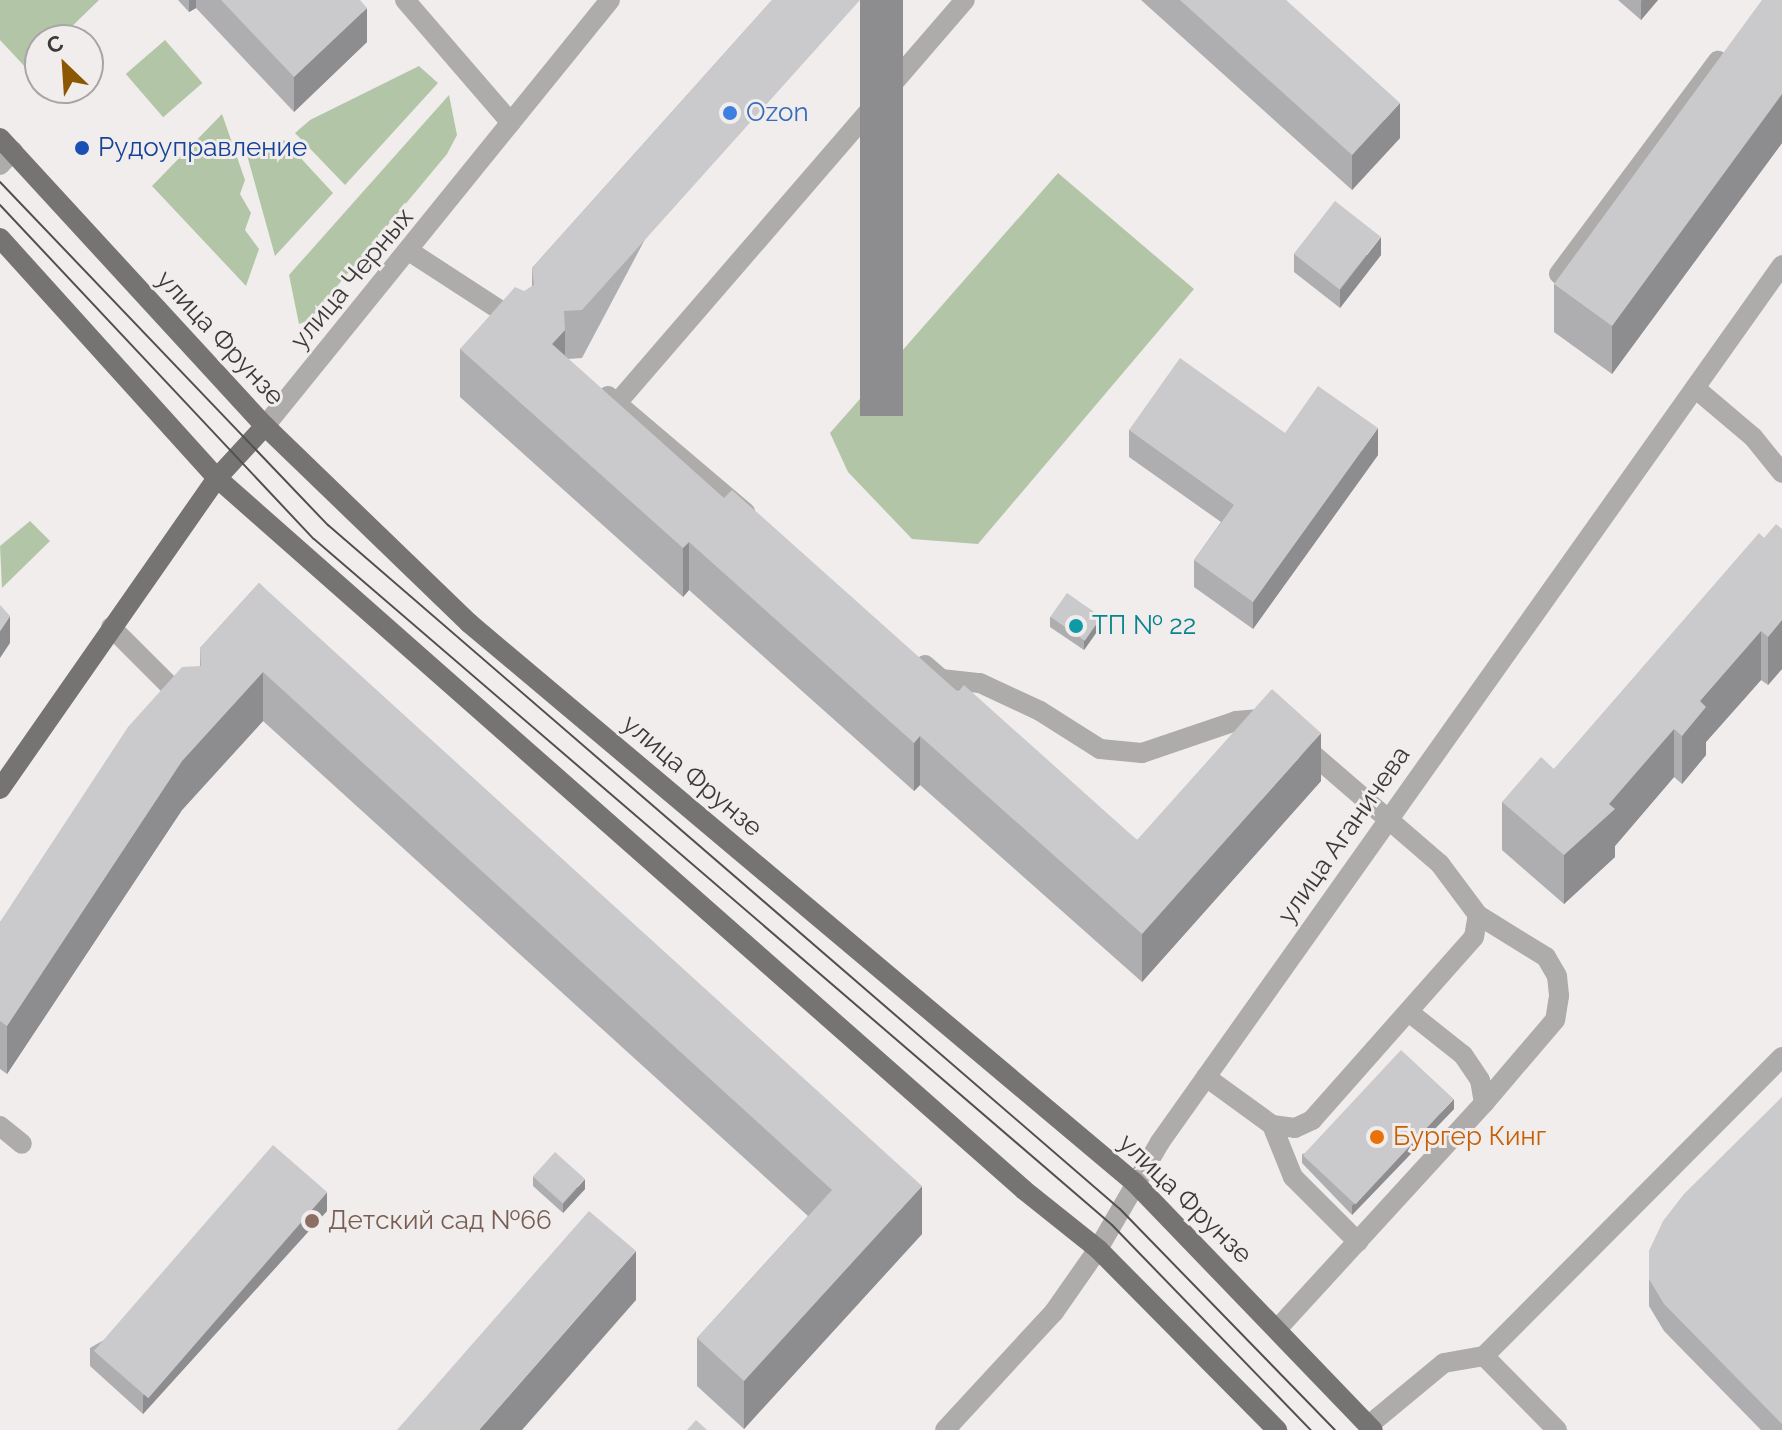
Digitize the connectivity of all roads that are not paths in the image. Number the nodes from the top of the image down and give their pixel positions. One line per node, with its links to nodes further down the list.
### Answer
1 (405, 0): 5 (street)
2 (610, 0): 5 (street, улица Черных)
3 (965, 0): 14 (street)
4 (1735, 37): 10 (street)
5 (511, 123): 8 (street, улица Черных)
6 (4, 152): 15 (main road, улица Фрунзе)
7 (0, 238): 17 (main road)
8 (409, 251): 11 (street); 15 (street, улица Черных)
9 (1782, 265): 13 (street, улица Аганичева)
10 (1559, 274)
11 (524, 326)
12 (595, 386): 14 (street)
13 (1695, 388): 16 (street); 23 (street, улица Аганичева)
14 (617, 403): 18 (street)
15 (265, 426): 17 (main road, улица Черных); 32 (main road, улица Фрунзе)
16 (1782, 473)
17 (217, 478): 19 (main road, улица Черных); 34 (main road)
18 (761, 526)
19 (111, 627): 21 (street); 22 (main road, улица Черных)
20 (905, 649): 23 (street)
21 (191, 706)
22 (0, 789)
23 (1387, 819): 24 (street); 27 (street, улица Аганичева)
24 (1478, 915): 25 (street); 28 (street)
25 (1410, 1013): 28 (street); 29 (street)
26 (1782, 1057): 36 (street)
27 (1206, 1077): 29 (street); 32 (street, улица Аганичева)
28 (1484, 1103): 33 (street)
29 (1272, 1125): 33 (street)
30 (0, 1126): 31 (street)
31 (22, 1144)
32 (1135, 1183): 34 (street, улица Аганичева); 35 (main road, улица Фрунзе)
33 (1358, 1242): 35 (street)
34 (1098, 1249): 38 (street, улица Аганичева); 39 (main road)
35 (1279, 1327): 37 (main road, улица Фрунзе)
36 (1484, 1356): 37 (street); 40 (street)
37 (1371, 1428)
38 (945, 1430)
39 (1277, 1430)
40 (1557, 1430)

